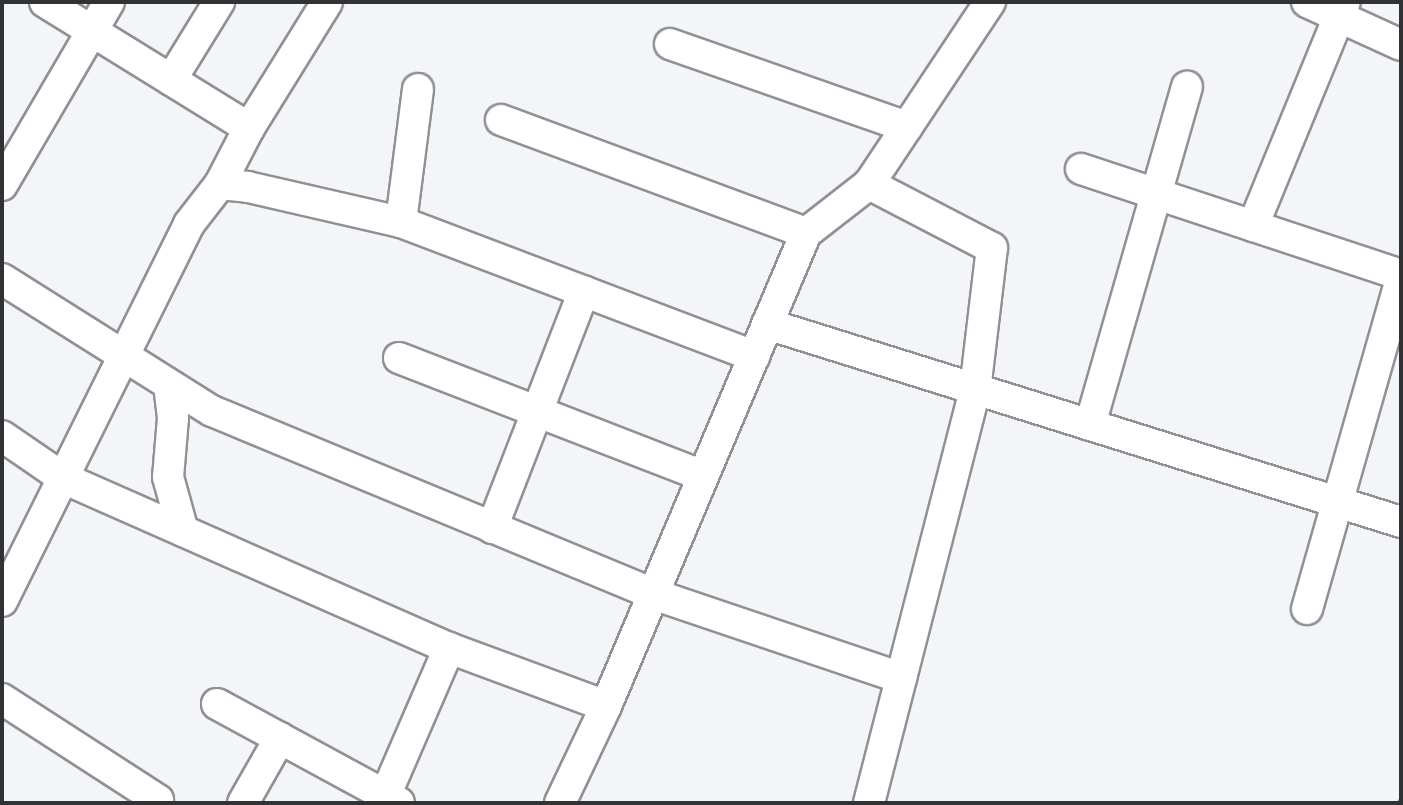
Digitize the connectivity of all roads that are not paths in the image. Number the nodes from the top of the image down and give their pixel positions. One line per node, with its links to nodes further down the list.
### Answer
1 (45, 2): 8 (street)
2 (110, 2): 8 (street)
3 (219, 2): 11 (street)
4 (327, 2): 16 (street)
5 (990, 2): 15 (street)
6 (1307, 2): 7 (street)
7 (1342, 9): 10 (street); 23 (street)
8 (92, 31): 11 (street); 20 (street)
9 (670, 44): 15 (street)
10 (1401, 45)
11 (171, 80): 16 (street)
12 (1187, 87): 21 (street)
13 (418, 89): 22 (street)
14 (501, 120): 24 (street)
15 (907, 127): 19 (street)
16 (249, 128): 18 (street)
17 (1081, 169): 21 (street)
18 (220, 184): 22 (street); 30 (street)
19 (869, 184): 24 (street); 33 (street)
20 (2, 185)
21 (1157, 194): 23 (street); 35 (street)
22 (401, 222): 27 (street)
23 (1253, 226): 25 (street)
24 (806, 233): 28 (street)
25 (1401, 277): 39 (street)
26 (2, 279): 30 (street)
27 (584, 291): 29 (street); 34 (street)
28 (768, 324): 29 (street); 33 (street)
29 (754, 356): 37 (street)
30 (123, 357): 32 (street); 38 (street)
31 (399, 358): 34 (street)
32 (169, 385): 41 (street); 42 (street)
33 (975, 390): 35 (street); 47 (street)
34 (537, 412): 37 (street); 41 (street)
35 (1090, 425): 39 (street)
36 (2, 436): 38 (street)
37 (703, 476): 44 (street)
38 (63, 478): 42 (street); 43 (street)
39 (1338, 502): 40 (street); 45 (street)
40 (1401, 522)
41 (492, 528): 44 (street)
42 (183, 531): 46 (street)
43 (4, 588)
44 (653, 594): 47 (street); 50 (street)
45 (1307, 609)
46 (449, 648): 50 (street); 53 (street)
47 (901, 678): 56 (street)
48 (2, 699): 52 (street)
49 (217, 704): 51 (street)
50 (606, 706): 55 (street)
51 (279, 738): 53 (street); 54 (street)
52 (158, 800)
53 (389, 801)
54 (243, 803)
55 (560, 803)
56 (869, 803)

